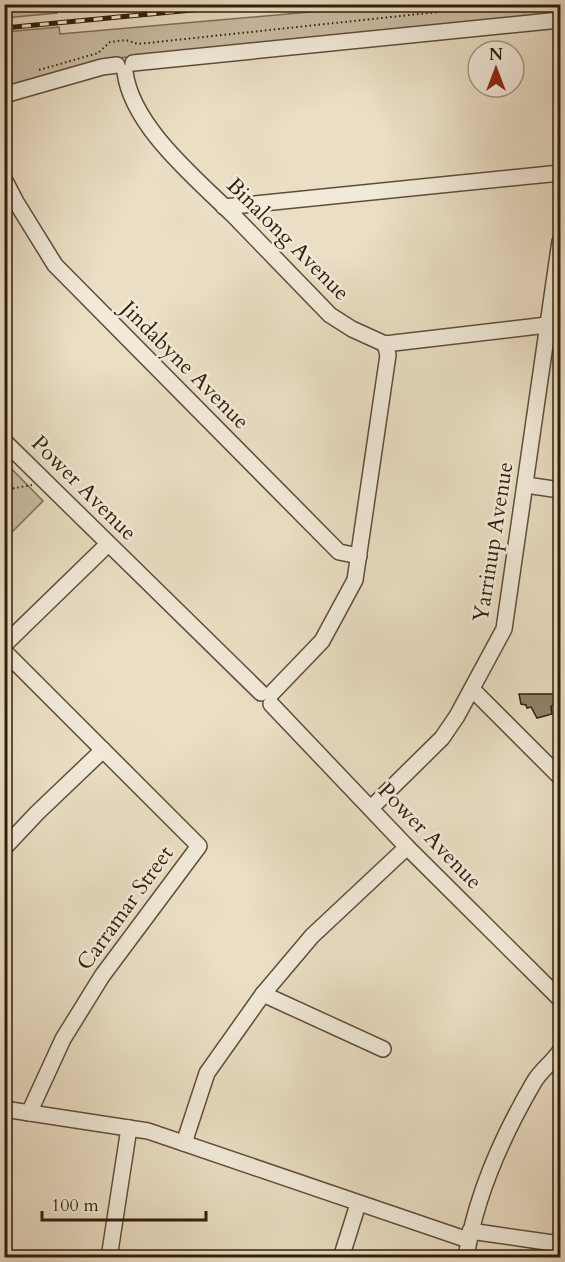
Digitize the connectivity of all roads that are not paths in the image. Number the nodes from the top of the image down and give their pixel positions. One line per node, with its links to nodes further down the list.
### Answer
1 (561, 20): 2 (street)
2 (125, 67): 3 (street); 6 (street, Binalong Avenue)
3 (4, 96)
4 (561, 173): 6 (street)
5 (4, 179): 14 (street, Jindabyne Avenue)
6 (224, 207): 9 (street, Binalong Avenue)
7 (561, 241): 8 (street, Yarrinup Avenue)
8 (547, 325): 9 (street); 11 (street, Yarrinup Avenue)
9 (385, 344): 14 (street)
10 (4, 441): 13 (street, Power Avenue)
11 (526, 485): 12 (street); 17 (street, Yarrinup Avenue)
12 (561, 490)
13 (108, 544): 15 (street); 18 (street, Power Avenue)
14 (359, 555): 18 (street)
15 (4, 645)
16 (4, 651): 19 (street, Carramar Street)
17 (472, 689): 20 (street); 21 (street, Yarrinup Avenue)
18 (268, 696): 21 (street, Power Avenue)
19 (103, 750): 23 (street); 29 (street, Carramar Street)
20 (561, 777)
21 (371, 808): 22 (street, Power Avenue)
22 (407, 847): 24 (street); 25 (street, Power Avenue)
23 (4, 848)
24 (263, 994): 26 (street); 31 (street)
25 (560, 1000)
26 (383, 1048)
27 (560, 1053): 33 (street)
28 (4, 1109): 29 (street)
29 (29, 1113): 30 (street)
30 (129, 1128): 31 (street); 35 (street)
31 (184, 1143): 32 (street)
32 (358, 1204): 33 (street); 36 (street)
33 (469, 1235): 34 (street); 37 (street)
34 (561, 1244)
35 (109, 1257)
36 (341, 1257)
37 (466, 1257)

